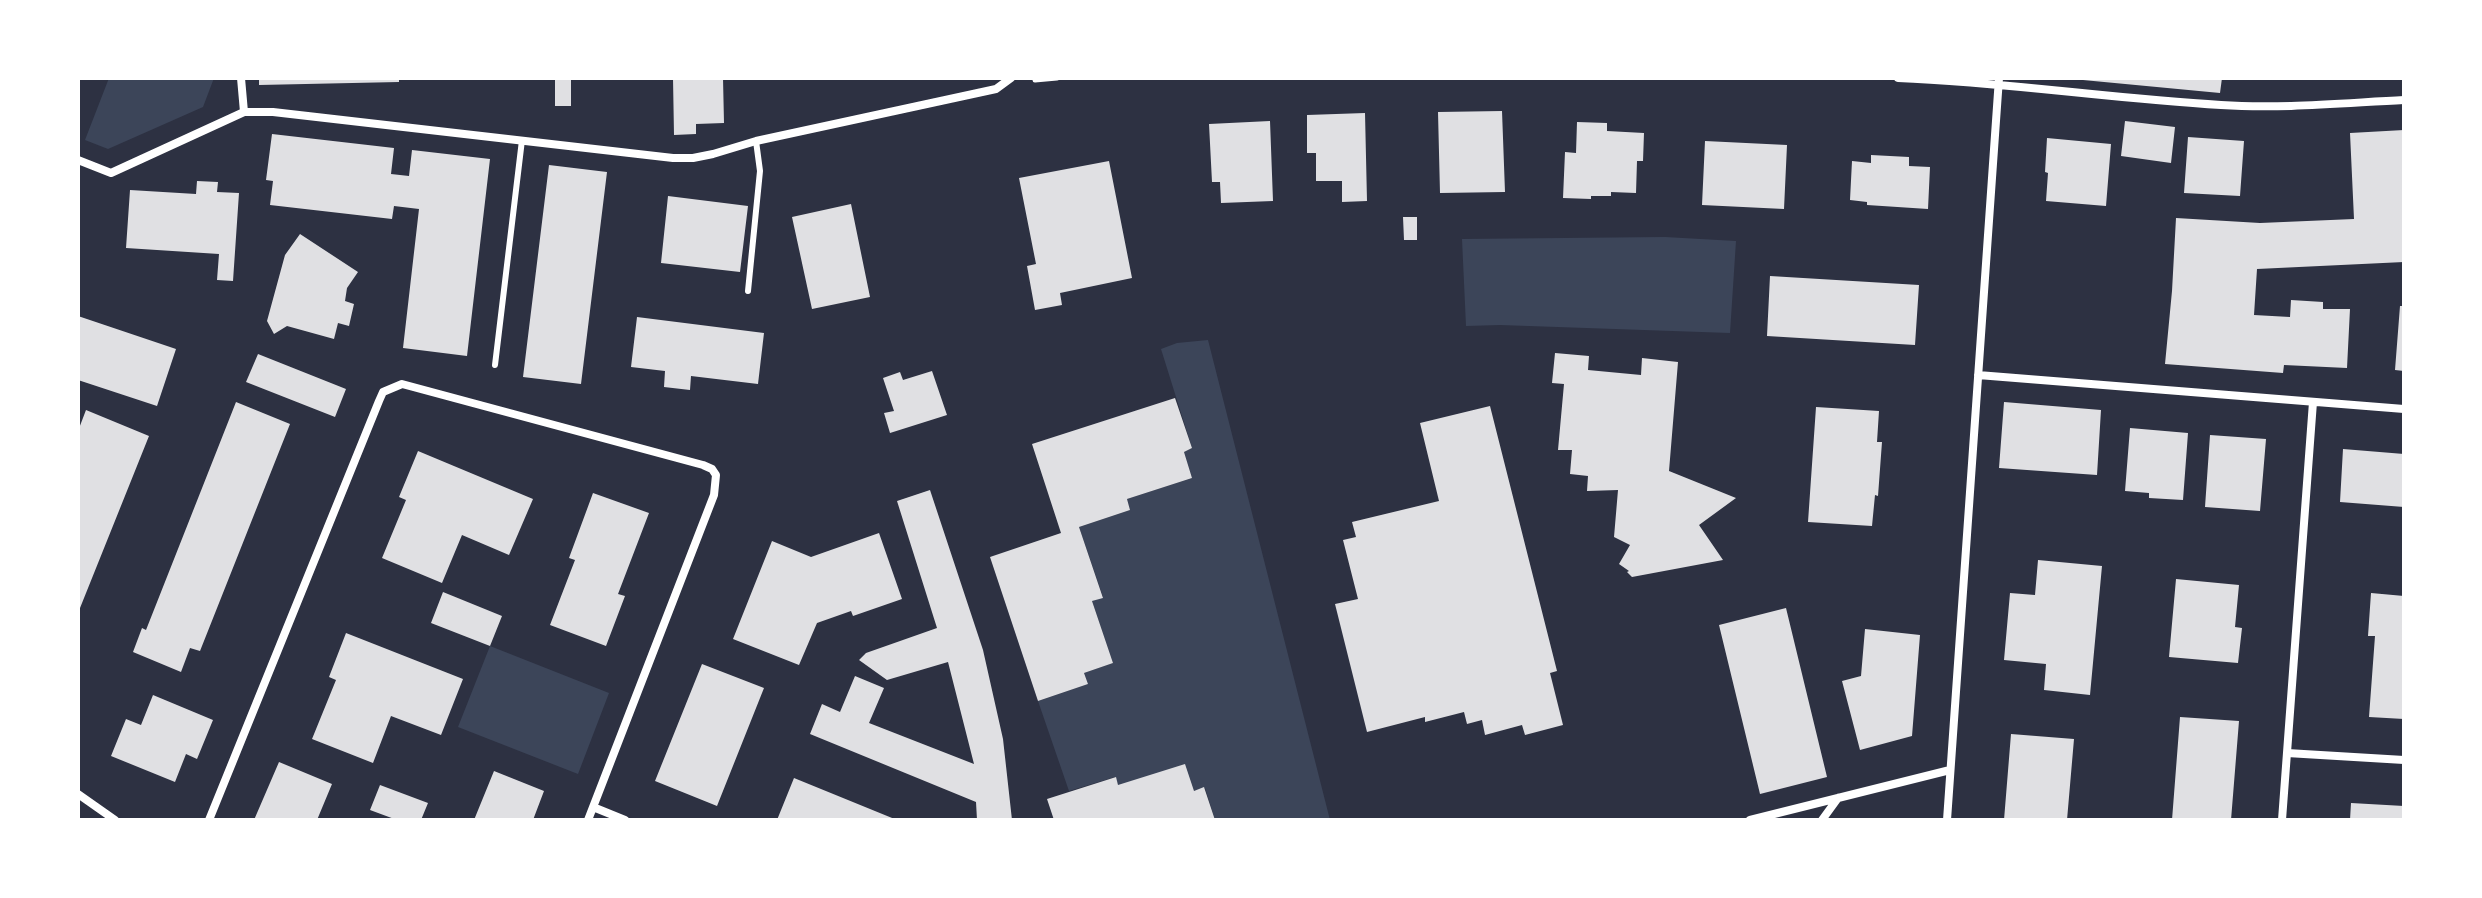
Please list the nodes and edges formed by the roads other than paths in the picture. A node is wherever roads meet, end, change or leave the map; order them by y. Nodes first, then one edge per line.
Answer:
1 (241, 78) edge
2 (1011, 78) edge
3 (1898, 78) edge
4 (1998, 82) edge
5 (2404, 100) edge
6 (244, 112) junction
7 (522, 140) junction
8 (756, 141) junction
9 (78, 160) edge
10 (748, 291) dead end
11 (495, 365) dead end
12 (1978, 375) junction
13 (2313, 402) junction
14 (2404, 409) edge
15 (2287, 753) junction
16 (2404, 760) edge
17 (1950, 770) junction
18 (78, 794) edge
19 (1838, 797) junction
20 (593, 807) junction
21 (115, 820) edge
22 (209, 820) edge
23 (588, 820) edge
24 (625, 820) edge
25 (1750, 820) edge
26 (1822, 820) edge
27 (1947, 820) edge
28 (2282, 820) edge

1 - 6 street
2 - 8 street
3 - 4 street
4 - 5 street
4 - 12 street
6 - 7 street
6 - 9 street
7 - 8 street
7 - 11 lane
8 - 10 lane
12 - 13 street
12 - 17 street
13 - 14 street
13 - 15 street
15 - 16 street
15 - 28 street
17 - 19 street
17 - 27 street
18 - 21 street
19 - 25 street
19 - 26 street
20 - 22 street
20 - 23 street
20 - 24 street

